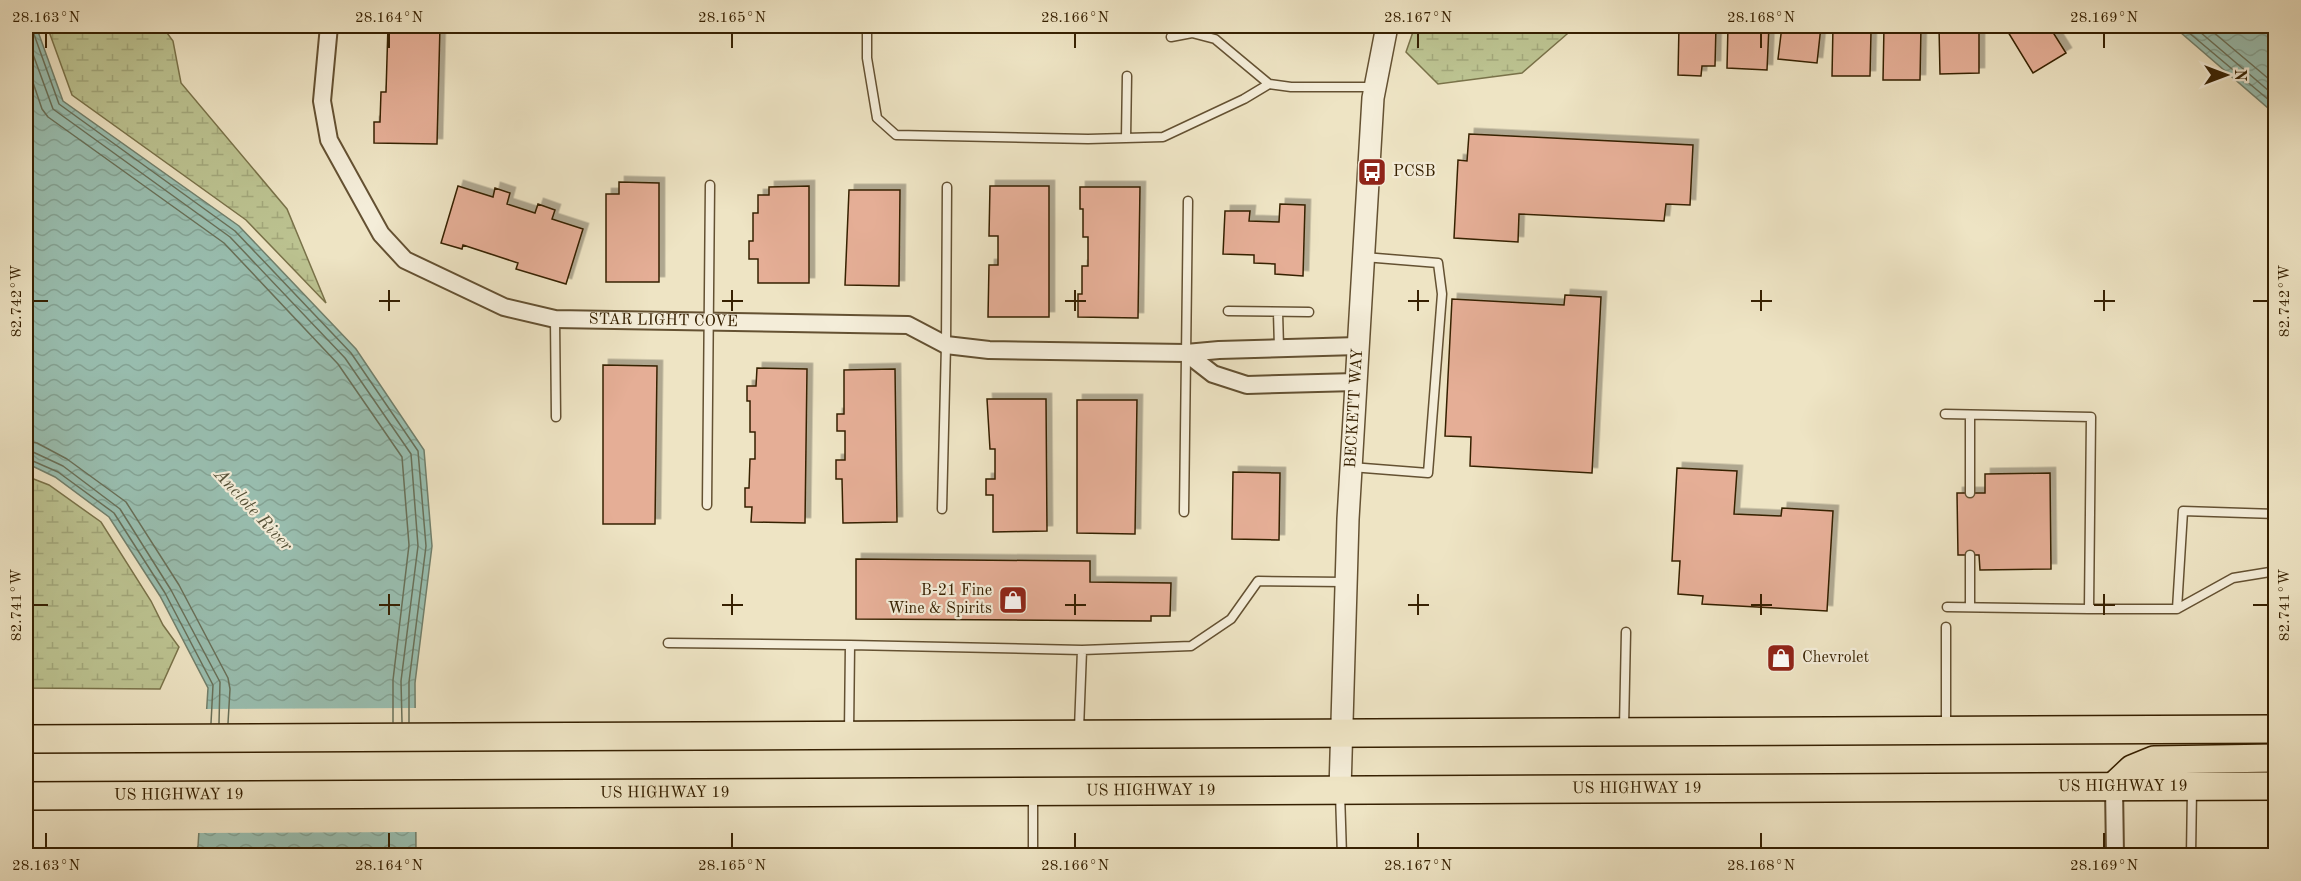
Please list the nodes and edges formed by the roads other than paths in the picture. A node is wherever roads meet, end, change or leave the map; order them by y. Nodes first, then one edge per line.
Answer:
1 (329, 26) edge
2 (867, 26) edge
3 (1387, 26) edge
4 (1171, 37) dead end
5 (1127, 76) dead end
6 (1269, 84) junction
7 (1375, 87) junction
8 (1126, 138) junction
9 (710, 185) dead end
10 (946, 187) dead end
11 (1188, 201) dead end
12 (1363, 257) junction
13 (1228, 311) dead end
14 (1278, 312) junction
15 (1309, 312) dead end
16 (555, 319) junction
17 (709, 322) junction
18 (946, 345) junction
19 (1358, 345) junction
20 (1279, 348) junction
21 (1186, 353) junction
22 (1356, 382) junction
23 (1945, 414) dead end
24 (1970, 414) junction
25 (556, 417) dead end
26 (1351, 467) junction
27 (1970, 493) dead end
28 (707, 505) dead end
29 (942, 509) dead end
30 (1184, 512) dead end
31 (2276, 514) edge
32 (1970, 555) dead end
33 (2276, 571) edge
34 (1346, 582) junction
35 (1947, 607) dead end
36 (1970, 607) junction
37 (2090, 609) junction
38 (2177, 609) junction
39 (1946, 627) dead end
40 (1626, 632) dead end
41 (668, 642) dead end
42 (850, 645) junction
43 (1082, 650) junction
44 (2276, 729) edge
45 (1946, 730) junction
46 (1624, 732) junction
47 (1341, 733) junction
48 (849, 735) junction
49 (1079, 735) junction
50 (26, 739) edge
51 (2276, 758) edge
52 (2114, 786) junction
53 (2192, 786) junction
54 (2276, 786) edge
55 (1340, 790) junction
56 (1033, 792) junction
57 (26, 796) edge
58 (1033, 855) edge
59 (1342, 855) edge
60 (2115, 855) edge
61 (2191, 855) edge

1 - 16 street, STAR LIGHT COVE
2 - 8 lane
3 - 7 street, BECKETT WAY
4 - 6 lane
5 - 8 lane
6 - 7 lane
6 - 8 lane
7 - 12 street, BECKETT WAY
9 - 17 lane
10 - 18 lane
11 - 21 lane
12 - 19 street, BECKETT WAY
12 - 26 lane
13 - 14 lane
14 - 15 lane
14 - 20 lane
16 - 17 street, STAR LIGHT COVE
16 - 25 lane
17 - 18 street, STAR LIGHT COVE
17 - 28 lane
18 - 21 street, STAR LIGHT COVE
18 - 29 lane
19 - 20 street, STAR LIGHT COVE
19 - 22 street, BECKETT WAY
20 - 21 street, STAR LIGHT COVE
21 - 22 street
21 - 30 lane
22 - 26 street, BECKETT WAY
23 - 24 lane
24 - 27 lane
24 - 37 lane
26 - 34 street, BECKETT WAY
31 - 38 lane
32 - 36 lane
33 - 38 lane
34 - 43 lane
34 - 47 street, BECKETT WAY
35 - 36 lane
36 - 37 lane
37 - 38 lane
39 - 45 lane
40 - 46 lane
41 - 42 lane
42 - 43 lane
42 - 48 lane
43 - 49 lane
44 - 45 highway
45 - 46 highway
46 - 47 highway
47 - 49 highway
47 - 55 street, BECKETT WAY
48 - 49 highway
48 - 50 highway
51 - 52 highway
52 - 53 highway, US HIGHWAY 19
52 - 55 highway, US HIGHWAY 19
52 - 60 street
53 - 54 highway, US HIGHWAY 19
53 - 61 lane
55 - 56 highway, US HIGHWAY 19
55 - 59 lane
56 - 57 highway, US HIGHWAY 19
56 - 58 lane

